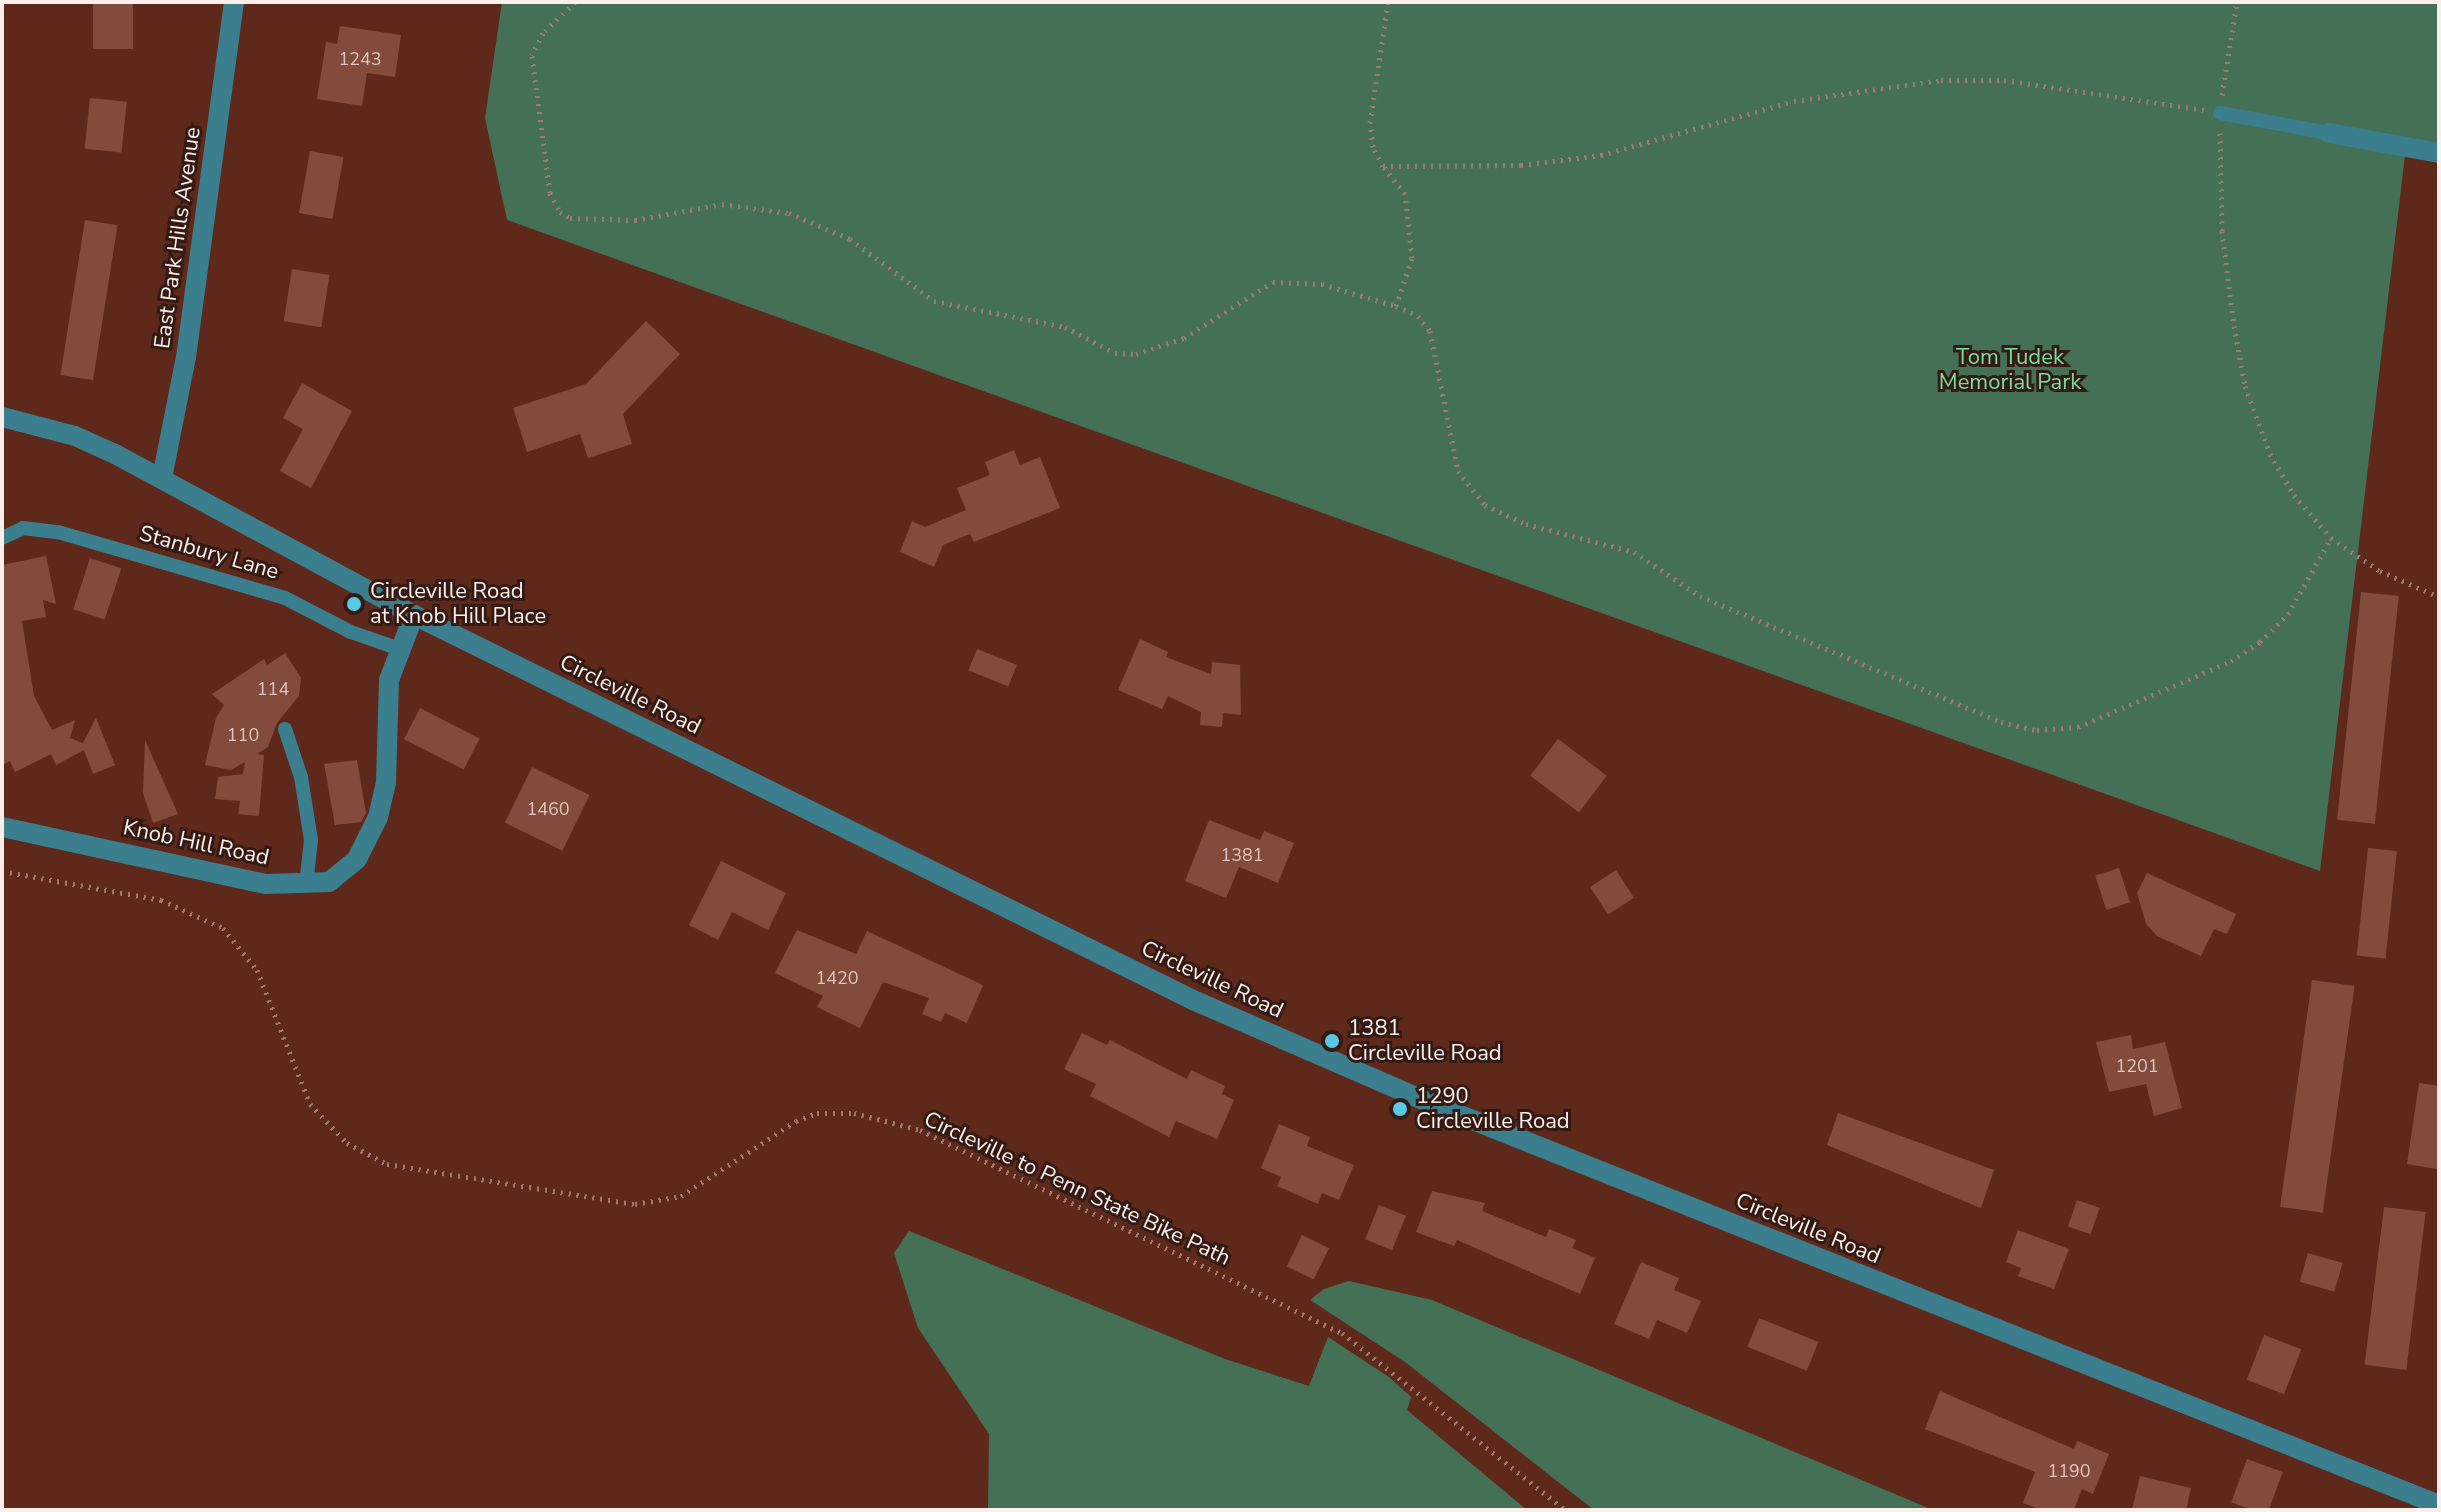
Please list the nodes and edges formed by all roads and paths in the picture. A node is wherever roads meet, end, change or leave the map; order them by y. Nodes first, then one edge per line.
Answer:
1 (234, 2) edge
2 (575, 2) edge
3 (1388, 2) edge
4 (2237, 2) edge
5 (2220, 113) junction
6 (2329, 133) joint
7 (2439, 153) edge
8 (1383, 166) junction
9 (1396, 306) junction
10 (2, 417) edge
11 (162, 478) junction
12 (2, 538) edge
13 (2331, 538) junction
14 (2439, 597) edge
15 (414, 615) junction
16 (397, 648) junction
17 (285, 729) dead end
18 (2, 827) edge
19 (2, 871) edge
20 (306, 885) junction
21 (2399, 1487) junction
22 (2439, 1505) edge
23 (1565, 1510) edge
24 (2424, 1510) edge

1 - 11 street, East Park Hills Avenue
2 - 9 path
3 - 8 path
4 - 5 path
5 - 6 lane
5 - 8 path
5 - 13 path
6 - 7 street
8 - 9 path
9 - 13 path
10 - 11 street, Circleville Road
11 - 15 street, Circleville Road
12 - 16 lane, Stanbury Lane
13 - 14 path
15 - 16 street, Knob Hill Road
15 - 21 street, Circleville Road
16 - 20 street, Knob Hill Road
17 - 20 lane
18 - 20 street, Knob Hill Road
19 - 23 path, Circleville to Penn State Bike Path
21 - 22 street, Circleville Road
21 - 24 street

